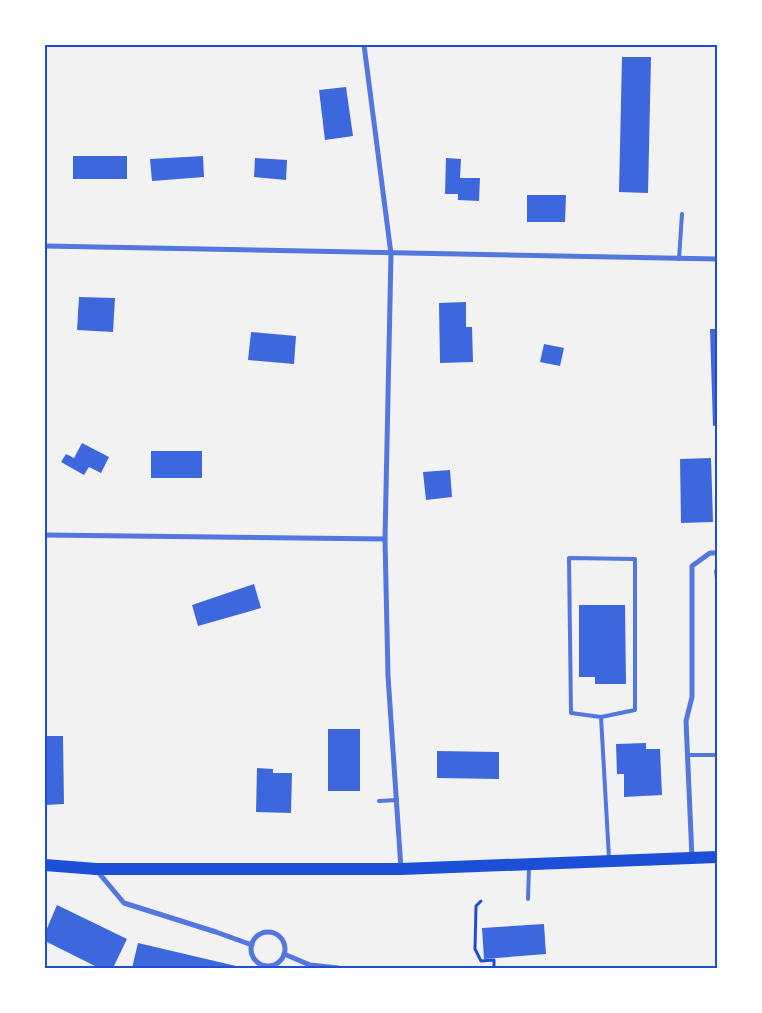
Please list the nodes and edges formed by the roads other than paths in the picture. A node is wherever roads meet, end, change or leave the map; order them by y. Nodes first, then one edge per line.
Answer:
1 (364, 45) edge
2 (682, 214) dead end
3 (45, 246) edge
4 (391, 254) junction
5 (679, 259) junction
6 (717, 259) edge
7 (45, 535) edge
8 (384, 539) junction
9 (717, 553) edge
10 (601, 717) junction
11 (717, 755) edge
12 (688, 756) junction
13 (397, 800) junction
14 (379, 801) dead end
15 (717, 857) edge
16 (692, 859) junction
17 (609, 862) junction
18 (45, 865) edge
19 (529, 865) junction
20 (96, 869) junction
21 (402, 869) junction
22 (528, 899) dead end
23 (252, 945) junction
24 (284, 954) junction
25 (266, 967) edge
26 (338, 968) edge

1 - 4 street
2 - 5 lane
3 - 4 street
4 - 5 street
4 - 8 street
5 - 6 street
7 - 8 street
8 - 13 street
9 - 12 street
10 - 10 lane
10 - 17 lane
11 - 12 lane
12 - 16 street
13 - 14 lane
13 - 21 street
15 - 16 main road
16 - 17 main road
17 - 19 main road
18 - 20 main road
19 - 21 main road
19 - 22 lane
20 - 21 main road
20 - 23 street
23 - 24 street
23 - 25 street
24 - 25 street
24 - 26 street

